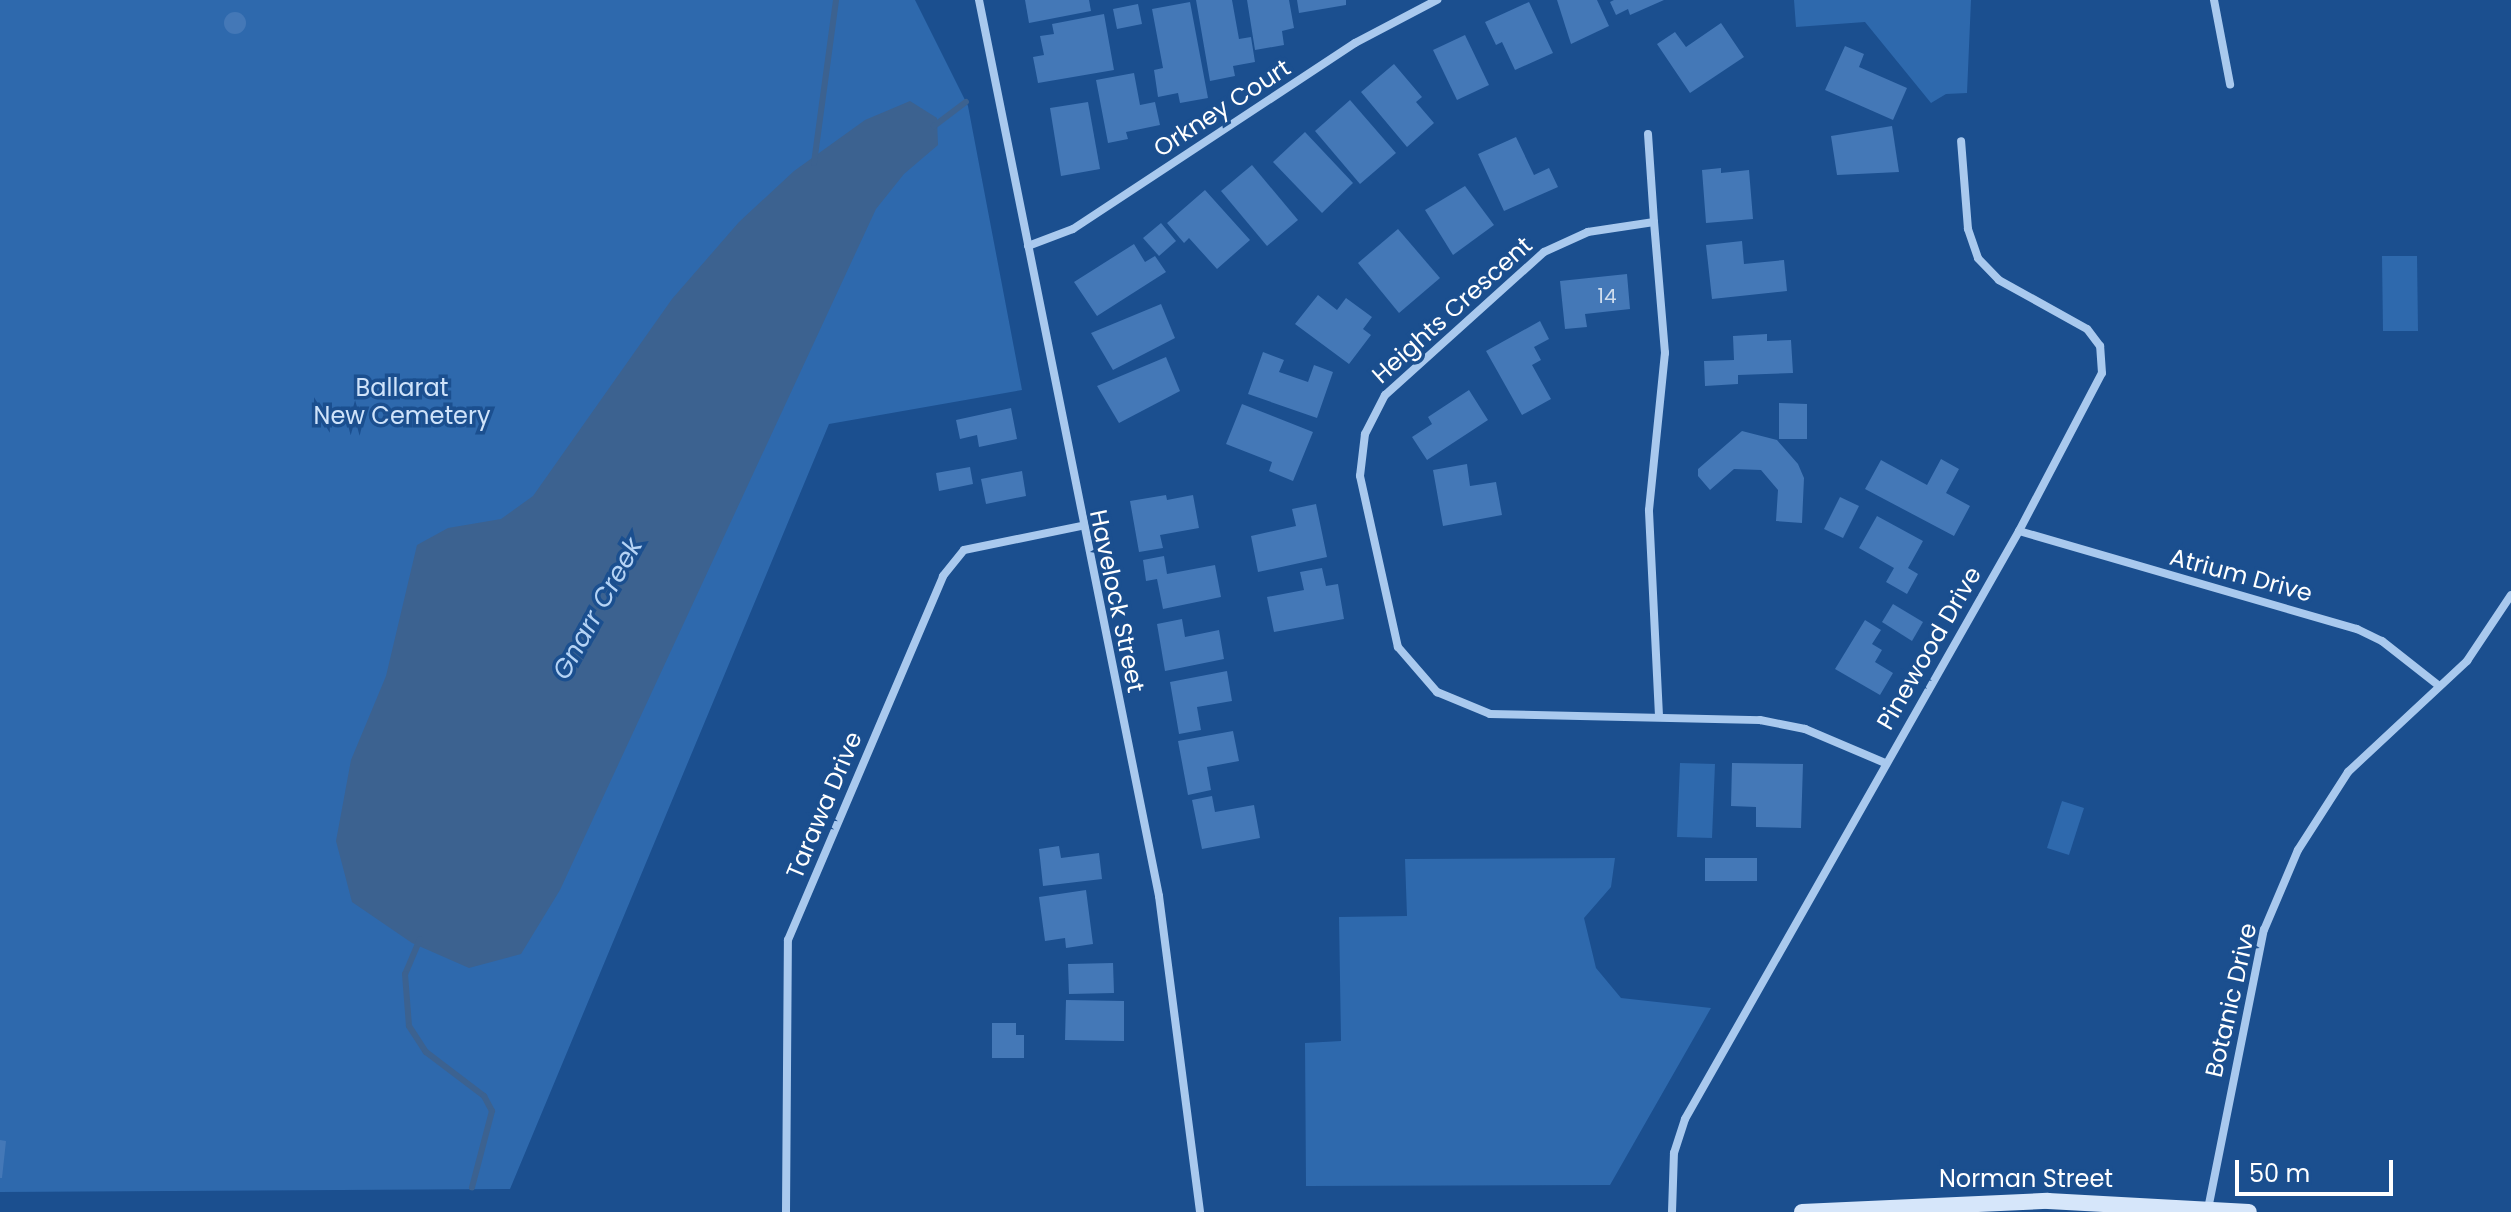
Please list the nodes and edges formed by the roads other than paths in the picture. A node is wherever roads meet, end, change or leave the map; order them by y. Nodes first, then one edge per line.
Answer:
1 (979, 0) edge
2 (1437, 0) edge
3 (2214, 0) edge
4 (2230, 84) dead end
5 (1648, 134) dead end
6 (1961, 141) dead end
7 (1654, 222) junction
8 (1028, 246) junction
9 (1081, 526) junction
10 (2019, 531) junction
11 (2511, 595) edge
12 (2438, 685) junction
13 (1659, 716) junction
14 (1885, 763) junction
15 (2208, 1209) junction
16 (786, 1212) edge
17 (1200, 1212) edge
18 (1672, 1212) edge
19 (1802, 1212) edge
20 (2240, 1212) edge

1 - 8 street, Havelock Street
2 - 8 street, Orkney Court
3 - 4 street
5 - 7 street
6 - 10 street, Pinewood Drive
7 - 13 street
7 - 13 street, Heights Crescent
8 - 9 street, Havelock Street
9 - 16 street, Tarawa Drive
9 - 17 street, Havelock Street
10 - 12 street, Atrium Drive
10 - 14 street, Pinewood Drive
11 - 12 street, Botanic Drive
12 - 15 street, Botanic Drive
13 - 14 street, Heights Crescent
14 - 18 street, Pinewood Drive
15 - 19 street, Norman Street
15 - 20 street, Norman Street

